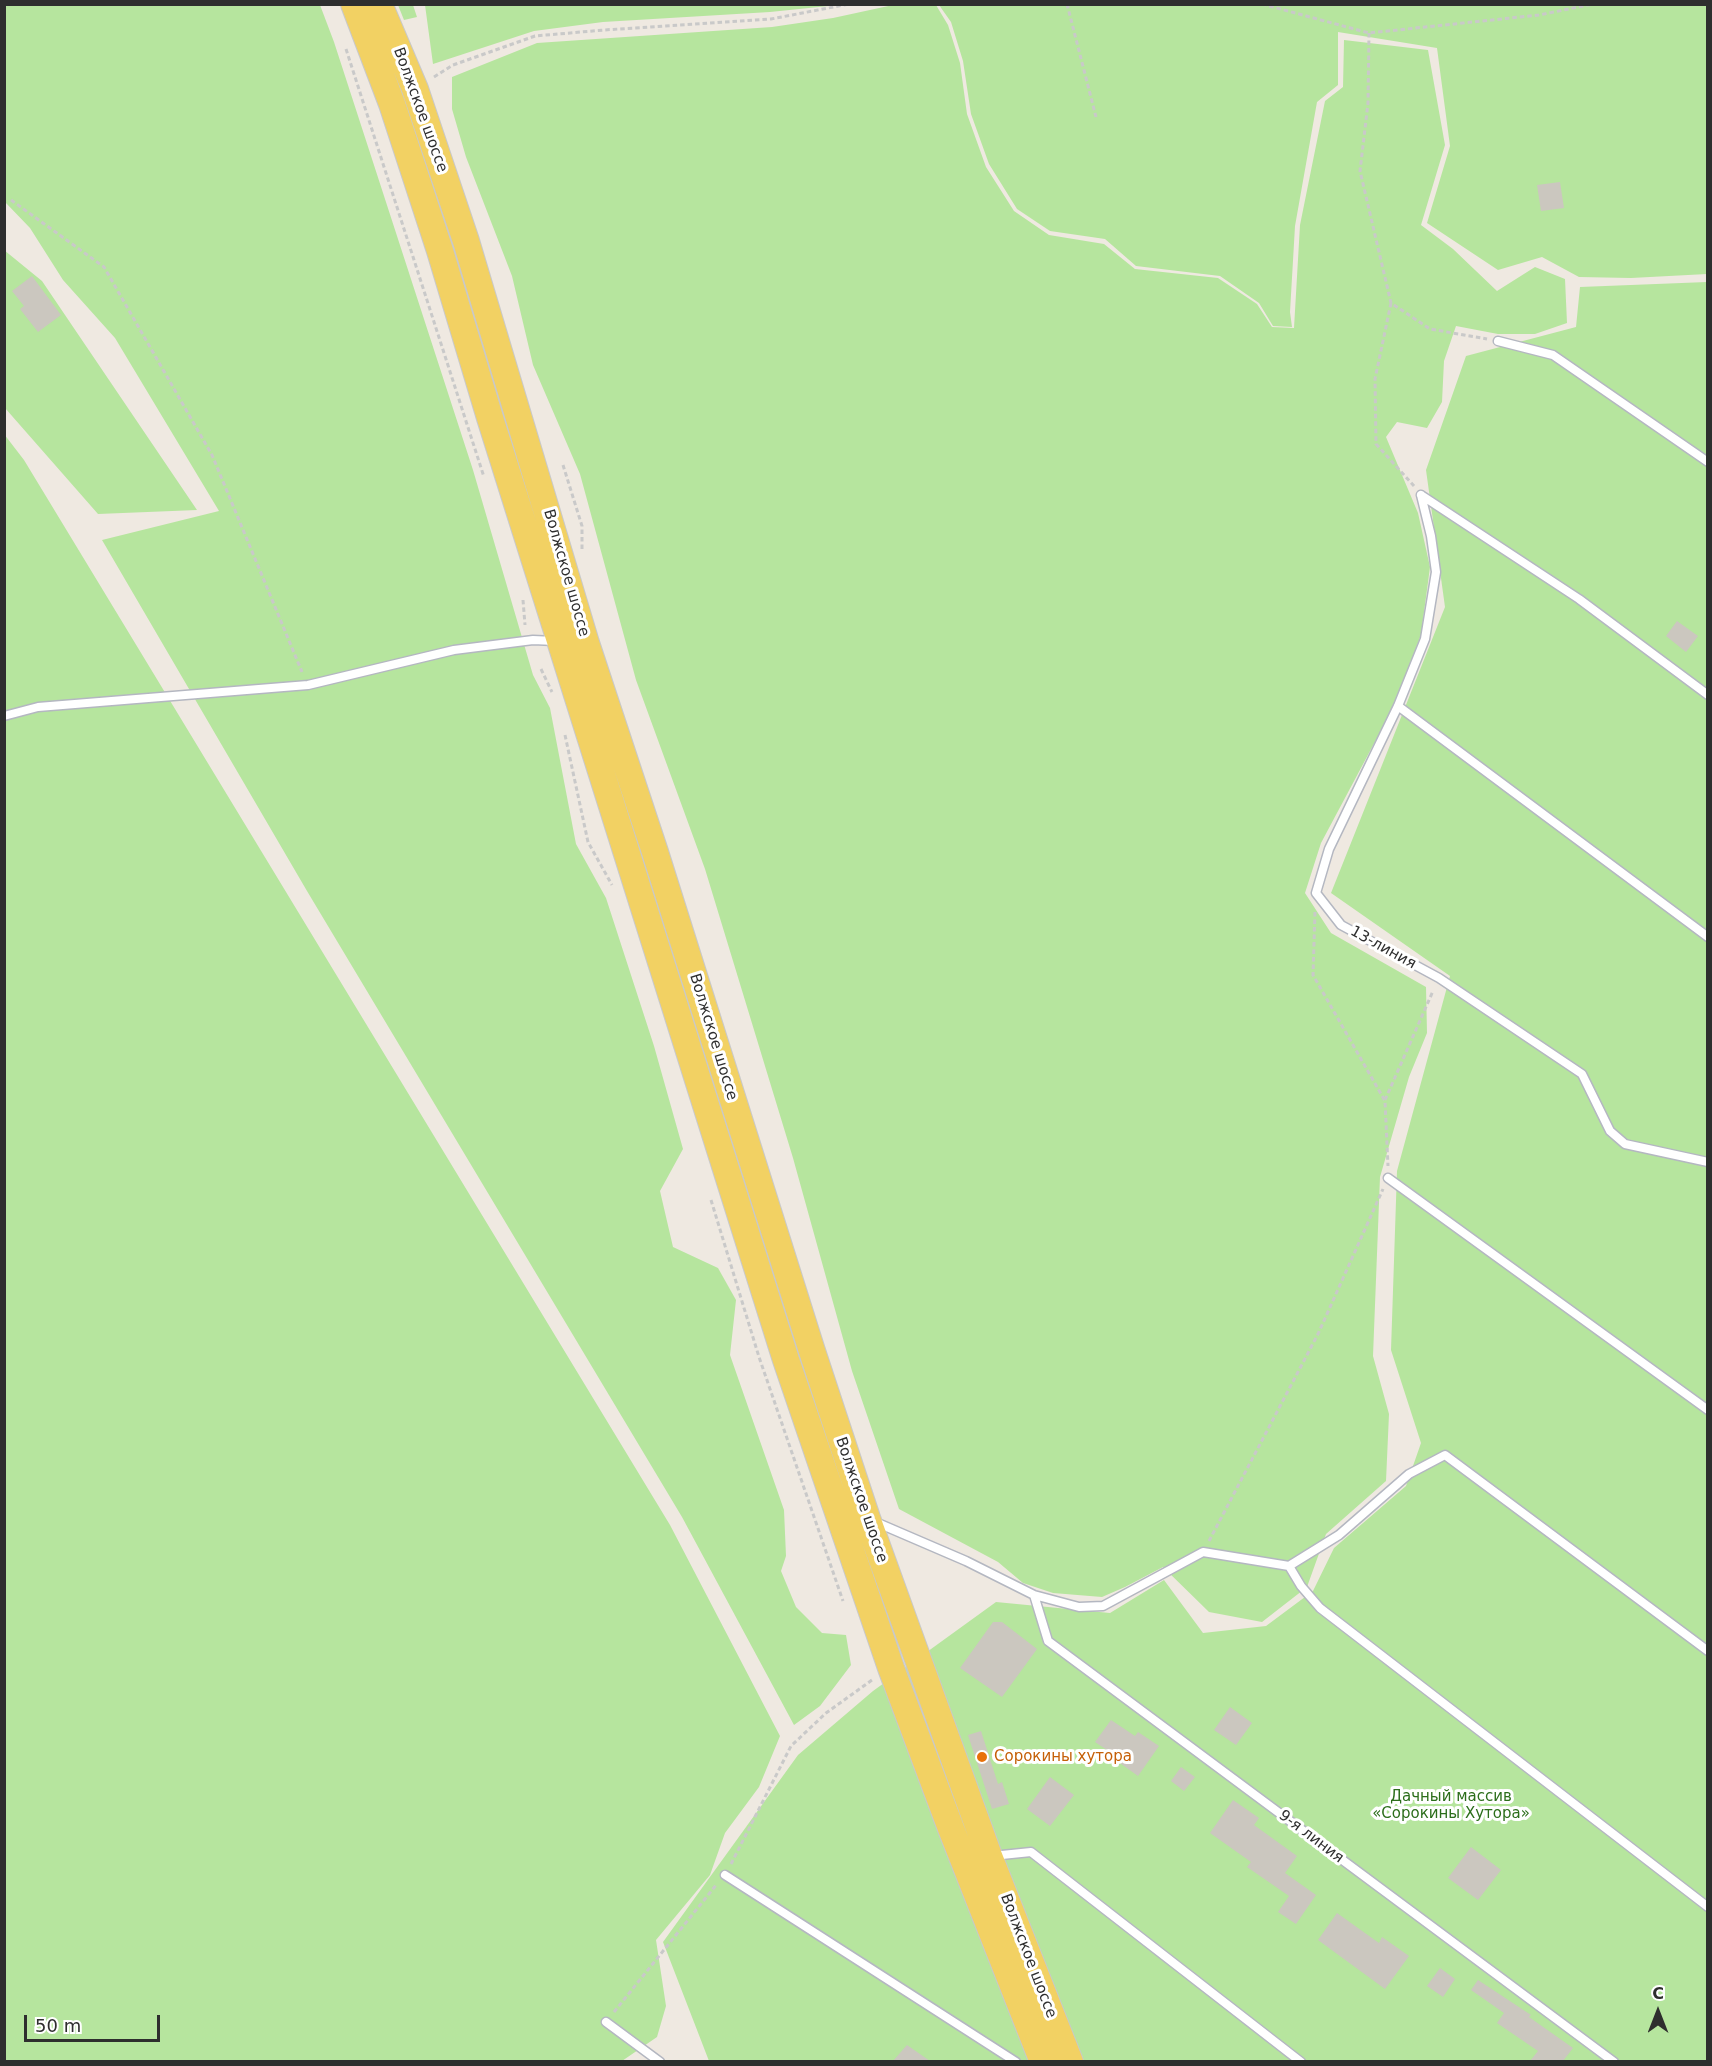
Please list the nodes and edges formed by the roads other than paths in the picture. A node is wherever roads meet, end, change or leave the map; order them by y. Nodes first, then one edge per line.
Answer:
1 (354, 4) edge
2 (379, 4) edge
3 (1498, 342) road end
4 (1707, 462) edge
5 (561, 641) junction
6 (1707, 695) edge
7 (1398, 706) junction
8 (4, 716) edge
9 (1707, 937) edge
10 (1707, 1162) edge
11 (1388, 1178) road end
12 (1707, 1410) edge
13 (867, 1518) junction
14 (1289, 1566) junction
15 (1034, 1595) junction
16 (1707, 1651) edge
17 (990, 1857) junction
18 (725, 1875) road end
19 (1707, 1907) edge
20 (606, 2022) road end
21 (660, 2061) edge
22 (1016, 2061) edge
23 (1043, 2061) edge
24 (1070, 2061) edge
25 (1301, 2061) edge
26 (1614, 2061) edge

1 - 5 main road, Волжское шоссе
2 - 13 main road, Волжское шоссе
3 - 4 lane
5 - 8 lane
5 - 23 main road, Волжское шоссе
6 - 7 lane
7 - 9 lane
7 - 10 lane, 13-линия
11 - 12 lane
13 - 15 lane
13 - 17 main road, Волжское шоссе
14 - 15 lane
14 - 16 lane
14 - 19 lane
15 - 26 lane, 9-я линия
17 - 24 main road, Волжское шоссе
17 - 25 lane
18 - 22 lane
20 - 21 lane

